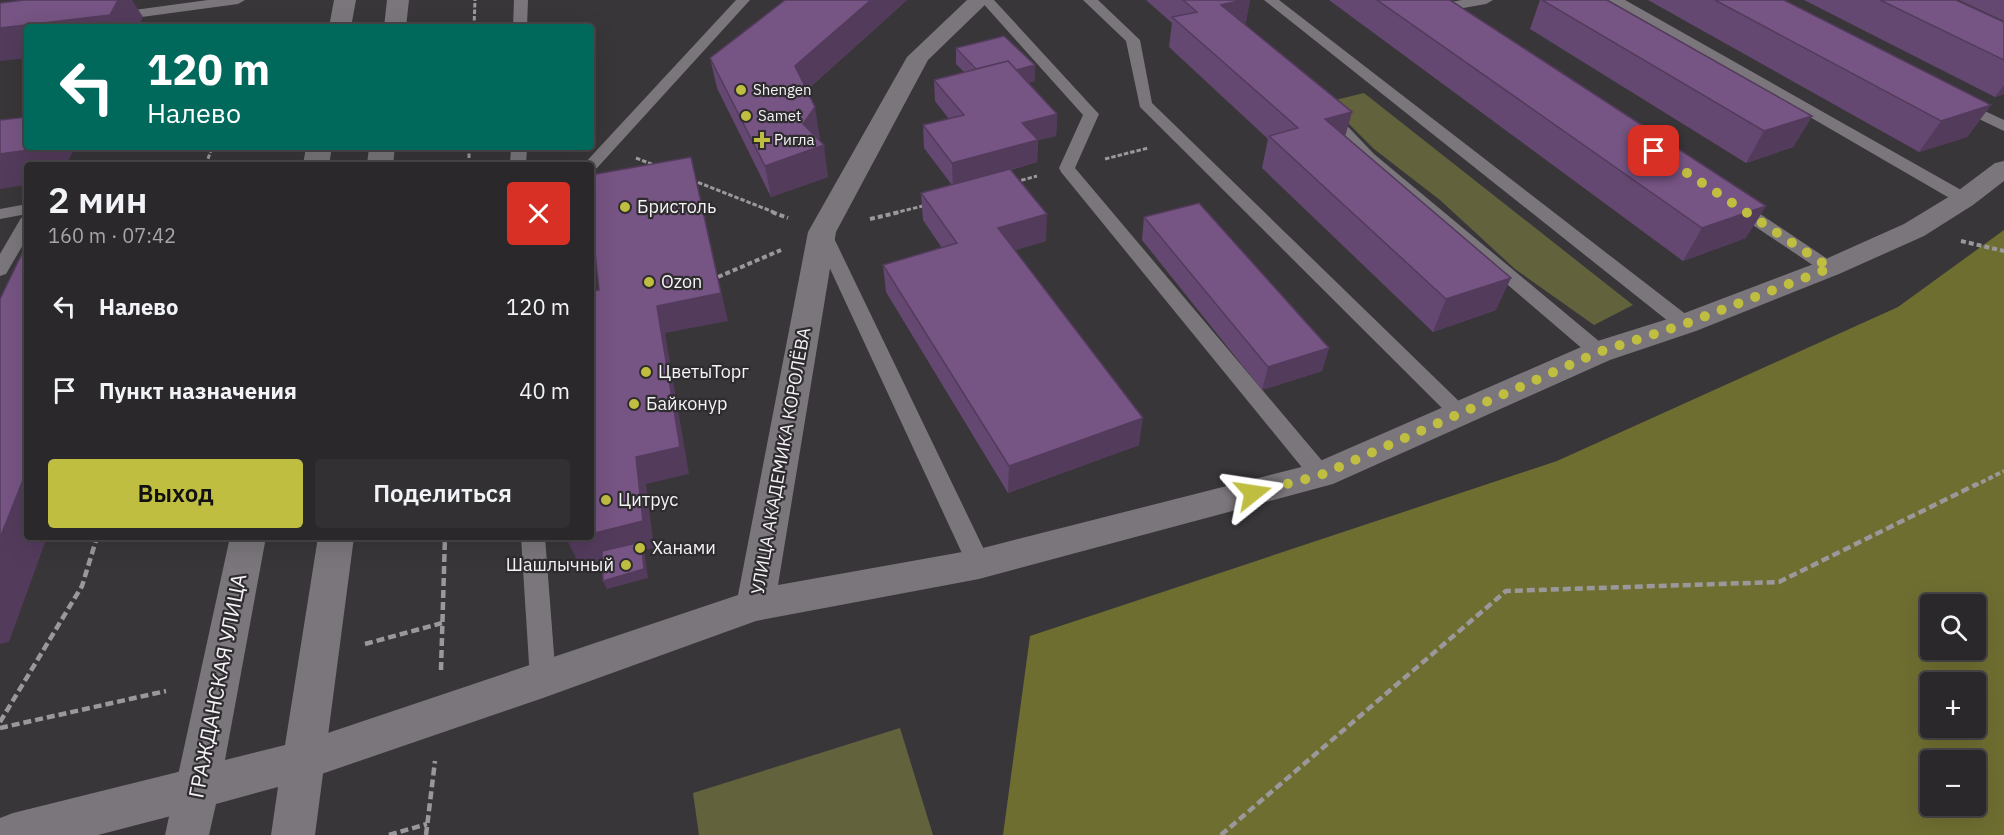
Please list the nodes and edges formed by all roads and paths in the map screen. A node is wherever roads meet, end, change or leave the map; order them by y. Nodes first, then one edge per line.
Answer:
1 (147, 0) edge
2 (238, 0) edge
3 (345, 0) edge
4 (398, 0) edge
5 (475, 0) edge
6 (521, 0) edge
7 (743, 0) edge
8 (979, 0) edge
9 (987, 0) edge
10 (1090, 0) edge
11 (1271, 0) edge
12 (1486, 0) edge
13 (1615, 0) edge
14 (1433, 4) edge
15 (140, 14) junction
16 (94, 20) edge
17 (1459, 21) edge
18 (341, 24) edge
19 (395, 24) edge
20 (474, 24) edge
21 (520, 24) edge
22 (1942, 95) edge
23 (1319, 104) edge
24 (2004, 126) edge
25 (1182, 140) junction
26 (608, 147) junction
27 (594, 162) edge
28 (661, 168) edge
29 (1067, 168) junction
30 (2004, 169) edge
31 (682, 177) edge
32 (1011, 183) edge
33 (1722, 196) edge
34 (1964, 199) junction
35 (933, 203) edge
36 (24, 210) edge
37 (0, 214) edge
38 (24, 227) edge
39 (822, 232) junction
40 (1830, 268) junction
41 (0, 270) edge
42 (718, 277) edge
43 (1685, 324) junction
44 (1599, 352) junction
45 (1460, 414) junction
46 (2004, 471) edge
47 (1321, 475) junction
48 (96, 540) edge
49 (247, 540) edge
50 (336, 540) edge
51 (533, 540) edge
52 (979, 564) junction
53 (755, 605) junction
54 (442, 623) dead end
55 (365, 644) dead end
56 (543, 680) junction
57 (166, 691) dead end
58 (0, 722) edge
59 (0, 729) edge
60 (304, 760) junction
61 (198, 788) junction
62 (428, 824) dead end
63 (13, 835) edge
64 (187, 835) edge
65 (293, 835) edge
66 (390, 835) edge
67 (1221, 835) edge

1 - 15 lane
2 - 15 lane
3 - 18 street
4 - 19 street
5 - 20 path
6 - 21 lane
7 - 26 lane
8 - 39 street, УЛИЦА АКАДЕМИКА КОРОЛЁВА
9 - 29 lane
10 - 25 lane
11 - 43 lane
12 - 14 lane
13 - 34 lane
14 - 17 lane
15 - 16 lane
22 - 24 lane
23 - 44 lane
25 - 29 path
25 - 45 lane
26 - 27 lane
26 - 28 path
29 - 32 path
29 - 47 lane
30 - 34 street
31 - 39 path
33 - 40 lane
34 - 40 street
35 - 39 path
36 - 37 lane
38 - 41 lane
39 - 42 path
39 - 52 lane
39 - 53 street, УЛИЦА АКАДЕМИКА КОРОЛЁВА
40 - 43 street
43 - 44 street
44 - 45 street
45 - 47 street
46 - 67 path
47 - 52 street
48 - 58 path
49 - 61 street, ГРАЖДАНСКАЯ УЛИЦА
50 - 60 street
51 - 56 lane
52 - 53 street
53 - 56 street, УЛИЦА АКАДЕМИКА КОРОЛЁВА
54 - 55 path
56 - 60 street, УЛИЦА АКАДЕМИКА КОРОЛЁВА
57 - 59 path
60 - 61 street, УЛИЦА АКАДЕМИКА КОРОЛЁВА
60 - 65 street
61 - 63 street, УЛИЦА АКАДЕМИКА КОРОЛЁВА
61 - 64 street, ГРАЖДАНСКАЯ УЛИЦА
62 - 66 path

